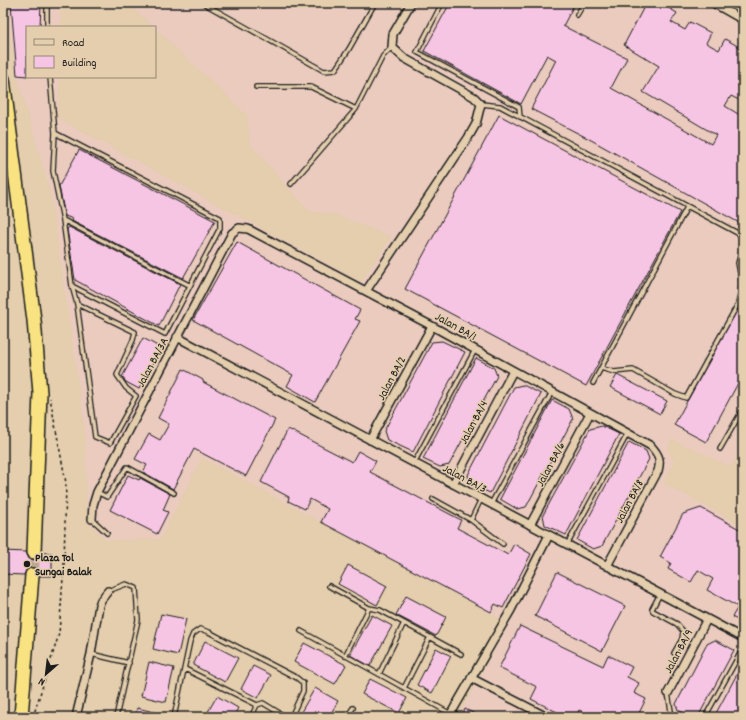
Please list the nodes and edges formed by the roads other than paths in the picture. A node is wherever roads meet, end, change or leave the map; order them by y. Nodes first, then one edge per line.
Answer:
1 (47, 3) edge
2 (203, 3) edge
3 (374, 3) edge
4 (411, 3) edge
5 (442, 3) edge
6 (584, 3) edge
7 (713, 3) edge
8 (577, 15) dead end
9 (743, 20) edge
10 (47, 26) edge
11 (392, 48) junction
12 (50, 78) edge
13 (3, 79) edge
14 (256, 87) dead end
15 (481, 104) junction
16 (356, 109) junction
17 (520, 117) junction
18 (55, 133) junction
19 (291, 184) dead end
20 (687, 207) junction
21 (63, 220) junction
22 (248, 229) joint
23 (743, 236) edge
24 (743, 247) edge
25 (189, 285) junction
26 (72, 286) junction
27 (366, 291) junction
28 (77, 304) junction
29 (432, 326) junction
30 (177, 338) junction
31 (475, 350) junction
32 (601, 368) junction
33 (513, 371) junction
34 (593, 383) dead end
35 (552, 392) junction
36 (743, 408) edge
37 (590, 413) junction
38 (628, 433) junction
39 (370, 440) junction
40 (651, 446) joint
41 (720, 449) dead end
42 (414, 463) junction
43 (453, 484) junction
44 (97, 492) junction
45 (174, 493) dead end
46 (433, 499) dead end
47 (481, 499) junction
48 (491, 504) junction
49 (92, 519) joint
50 (471, 520) junction
51 (530, 525) junction
52 (107, 533) dead end
53 (549, 535) junction
54 (503, 544) dead end
55 (567, 545) junction
56 (34, 552) tunnel mouth
57 (607, 566) junction
58 (32, 575) tunnel mouth
59 (329, 586) dead end
60 (108, 591) joint
61 (660, 594) junction
62 (369, 608) junction
63 (707, 619) junction
64 (404, 623) junction
65 (302, 631) dead end
66 (430, 637) junction
67 (743, 638) edge
68 (743, 648) edge
69 (674, 652) dead end
70 (92, 654) junction
71 (461, 654) dead end
72 (345, 656) junction
73 (128, 663) junction
74 (185, 669) junction
75 (378, 674) junction
76 (471, 678) junction
77 (404, 688) junction
78 (668, 693) joint
79 (257, 705) junction
80 (352, 708) dead end
81 (450, 715) edge
82 (20, 717) edge
83 (76, 717) edge
84 (116, 717) edge
85 (174, 717) edge
86 (251, 717) edge
87 (286, 717) edge
88 (291, 717) edge
89 (347, 717) edge
90 (547, 717) edge
91 (672, 717) edge
92 (705, 717) edge

1 - 10 lane
2 - 3 lane
4 - 11 street
5 - 17 lane
6 - 8 lane
7 - 9 street
11 - 15 street
11 - 16 lane
12 - 18 lane
13 - 56 highway
14 - 16 lane
15 - 17 lane
15 - 27 street
16 - 19 lane
17 - 20 lane
18 - 21 lane
18 - 25 lane
20 - 23 lane
20 - 32 lane
21 - 25 lane
21 - 26 lane
22 - 27 street, Jalan BA/1
22 - 30 street, Jalan BA/3A
24 - 32 lane
25 - 26 lane
26 - 28 lane
27 - 29 street, Jalan BA/1
28 - 28 lane
29 - 31 street, Jalan BA/1
29 - 39 street, Jalan BA/2
30 - 39 street, Jalan BA/3
30 - 44 street, Jalan BA/3A
31 - 33 street, Jalan BA/1
31 - 42 lane
32 - 34 lane
33 - 35 street, Jalan BA/1
33 - 43 street, Jalan BA/4
35 - 37 street, Jalan BA/1
35 - 48 lane
36 - 41 lane
37 - 38 street, Jalan BA/1
37 - 51 street, Jalan BA/6
38 - 40 street, Jalan BA/1
38 - 55 lane
39 - 42 street, Jalan BA/3
40 - 57 street, Jalan BA/8
42 - 43 street, Jalan BA/3
43 - 47 street, Jalan BA/3
44 - 45 lane
44 - 49 street, Jalan BA/3A
46 - 50 lane
47 - 48 street, Jalan BA/3
47 - 50 lane
48 - 51 street, Jalan BA/3
49 - 52 lane
50 - 54 lane
51 - 53 street, Jalan BA/3
53 - 55 street, Jalan BA/3
53 - 76 street
55 - 57 street, Jalan BA/3
57 - 61 street, Jalan BA/3
58 - 82 highway
59 - 62 lane
60 - 70 street
60 - 73 lane
61 - 63 street, Jalan BA/3
61 - 69 lane
62 - 64 lane
62 - 72 lane
63 - 67 street, Jalan BA/3
63 - 78 street, Jalan BA/9
64 - 66 lane
64 - 75 lane
65 - 72 lane
66 - 71 lane
66 - 77 lane
68 - 92 lane
70 - 73 lane
70 - 83 street
72 - 75 lane
73 - 84 lane
74 - 79 lane
74 - 85 lane
74 - 88 lane
75 - 77 lane
76 - 81 street
76 - 90 street
77 - 81 lane
78 - 91 lane
79 - 86 lane
79 - 87 lane
80 - 89 lane

